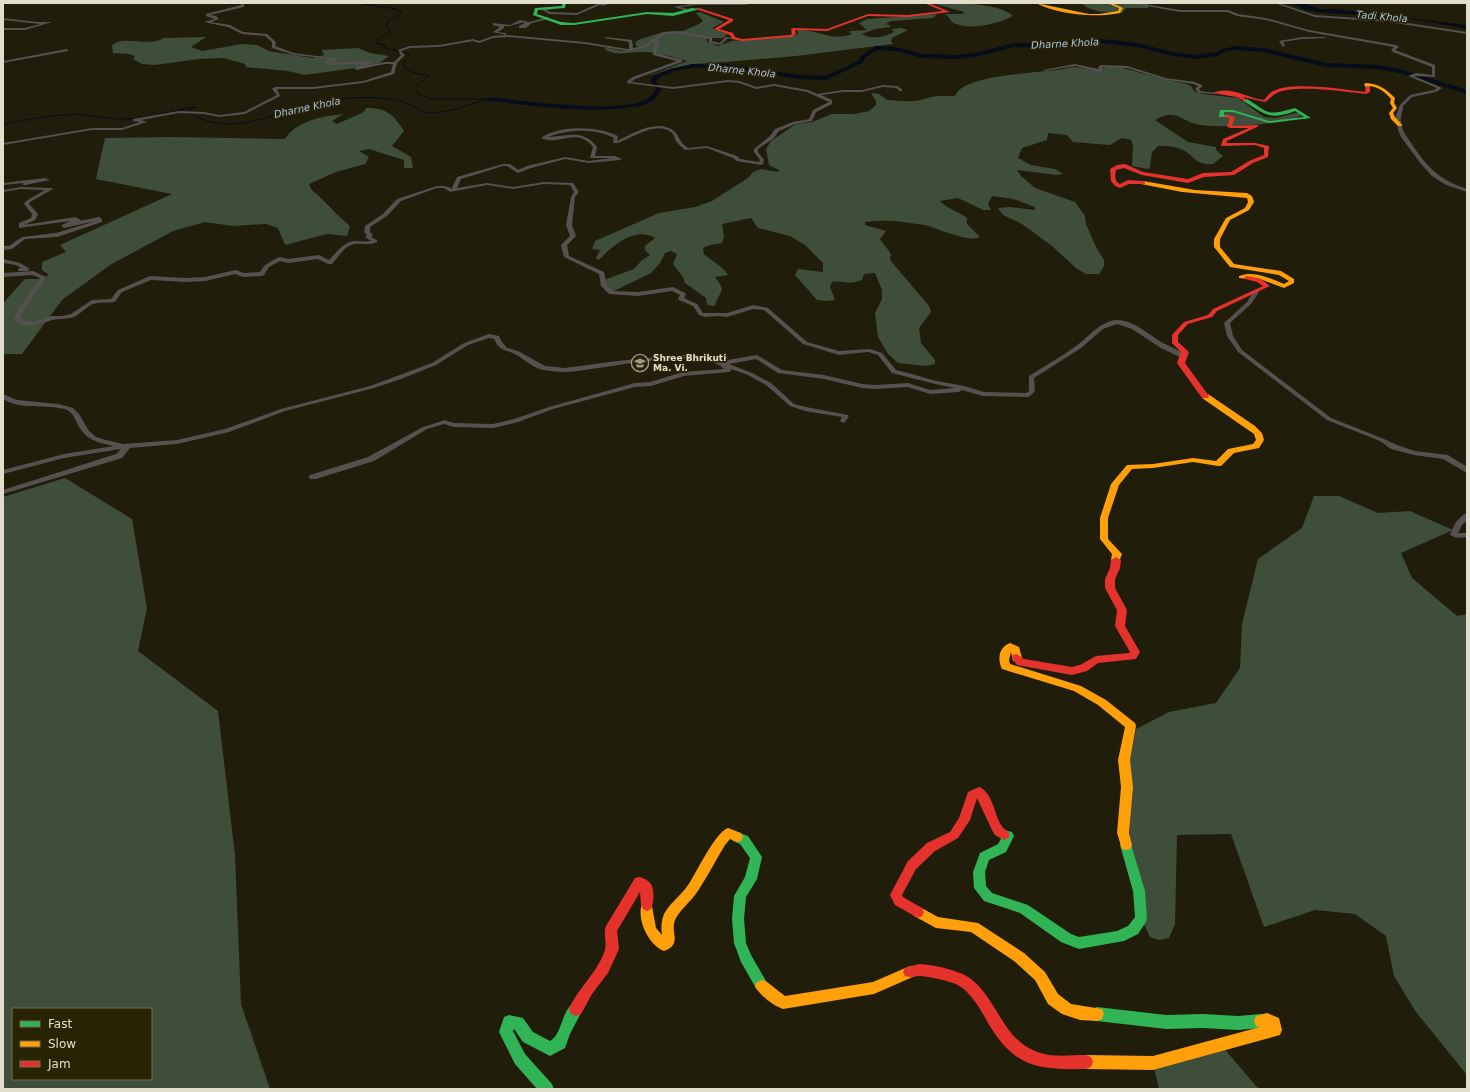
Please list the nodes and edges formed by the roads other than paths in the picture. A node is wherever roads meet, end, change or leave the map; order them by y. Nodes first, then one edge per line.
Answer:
1 (242, 3) edge
2 (610, 3) edge
3 (754, 3) edge
4 (926, 3) edge
5 (1038, 3) edge
6 (1109, 3) edge
7 (1132, 3) edge
8 (1276, 3) edge
9 (562, 5) edge
10 (687, 10) junction
11 (548, 18) junction
12 (3, 19) edge
13 (3, 29) edge
14 (1467, 33) edge
15 (531, 38) junction
16 (606, 38) dead end
17 (733, 38) junction
18 (656, 39) junction
19 (1362, 41) junction
20 (1283, 46) dead end
21 (66, 50) dead end
22 (631, 50) junction
23 (3, 62) edge
24 (395, 63) junction
25 (1045, 70) dead end
26 (901, 90) dead end
27 (1215, 93) junction
28 (815, 95) junction
29 (1400, 125) junction
30 (3, 144) edge
31 (3, 184) edge
32 (3, 189) edge
33 (457, 190) junction
34 (1467, 191) edge
35 (3, 248) edge
36 (3, 261) edge
37 (3, 271) edge
38 (3, 275) edge
39 (1256, 292) junction
40 (1184, 357) junction
41 (722, 363) junction
42 (974, 392) junction
43 (3, 396) edge
44 (843, 421) dead end
45 (128, 446) junction
46 (1467, 471) edge
47 (3, 472) edge
48 (314, 477) dead end
49 (3, 492) edge
50 (1467, 516) edge
51 (1467, 534) edge
52 (547, 1089) edge

1 - 24 street
2 - 9 street
3 - 10 street
4 - 17 street
5 - 6 street
7 - 19 street
8 - 14 street
9 - 11 street
10 - 11 street
10 - 17 street
11 - 15 street
12 - 13 street
15 - 22 street
15 - 24 street
16 - 22 street
17 - 18 street
18 - 22 street
18 - 28 street
19 - 20 street
19 - 29 street
21 - 23 street
24 - 30 street
25 - 27 street
26 - 28 street
27 - 29 street
27 - 39 street
28 - 33 street
29 - 34 street
31 - 32 street
32 - 35 street
33 - 38 street
33 - 42 street
36 - 37 street
39 - 40 street
39 - 46 street
40 - 42 street
40 - 52 street
41 - 42 street
41 - 44 street
41 - 45 street
41 - 48 street
43 - 45 street
45 - 47 street
45 - 49 street
50 - 51 street

